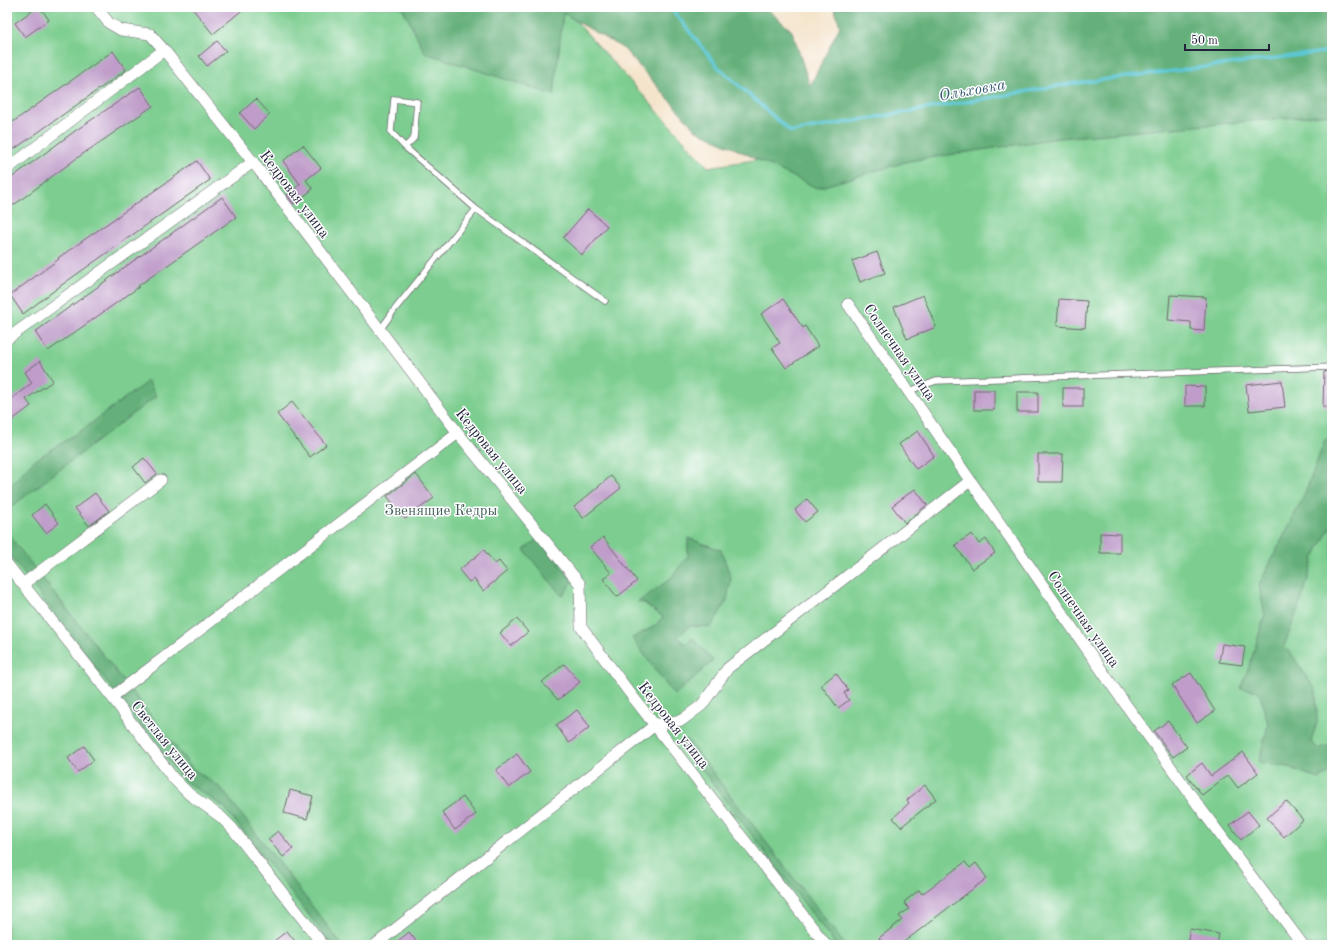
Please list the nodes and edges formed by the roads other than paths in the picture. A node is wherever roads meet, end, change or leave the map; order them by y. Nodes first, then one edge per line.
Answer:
1 (96, 7) edge
2 (164, 50) junction
3 (405, 147) junction
4 (253, 162) junction
5 (7, 169) edge
6 (476, 209) junction
7 (605, 301) dead end
8 (848, 304) dead end
9 (380, 330) junction
10 (7, 339) edge
11 (1332, 367) edge
12 (909, 392) junction
13 (458, 433) junction
14 (161, 480) dead end
15 (970, 481) junction
16 (7, 564) edge
17 (23, 584) junction
18 (112, 697) junction
19 (655, 725) junction
20 (323, 945) edge
21 (375, 945) edge
22 (826, 945) edge
23 (1303, 945) edge

1 - 2 street, Кедровая улица
2 - 4 street, Кедровая улица
2 - 5 street
3 - 3 lane
3 - 6 lane
4 - 9 street, Кедровая улица
4 - 10 street
6 - 7 lane
6 - 9 lane
8 - 12 street, Солнечная улица
9 - 13 street, Кедровая улица
11 - 12 lane
12 - 15 street, Солнечная улица
13 - 18 street
13 - 19 street, Кедровая улица
14 - 17 street
15 - 19 street
15 - 23 street, Солнечная улица
16 - 17 street, Светлая улица
17 - 18 street, Светлая улица
18 - 20 street, Светлая улица
19 - 21 street
19 - 22 street, Кедровая улица

